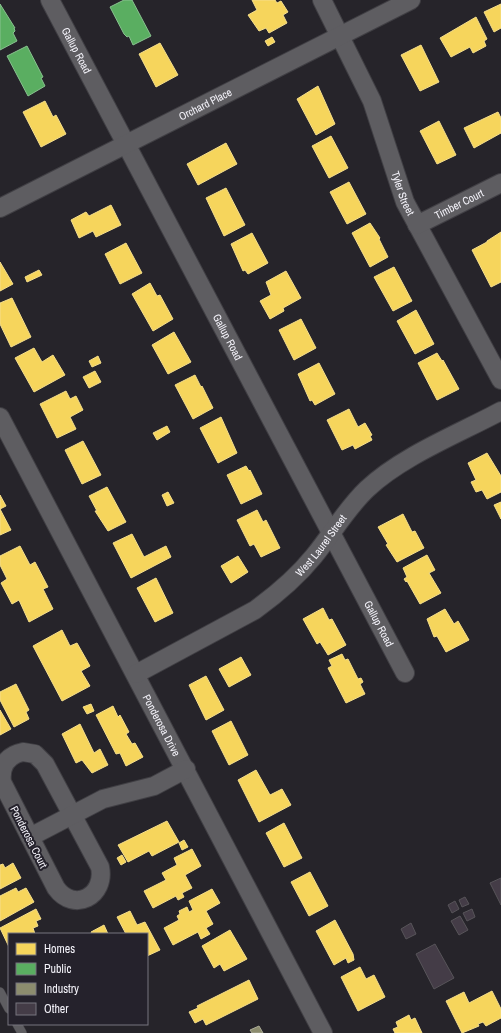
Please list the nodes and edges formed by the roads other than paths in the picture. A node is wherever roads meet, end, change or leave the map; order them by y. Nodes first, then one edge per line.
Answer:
1 (50, 0) edge
2 (322, 0) edge
3 (411, 0) edge
4 (340, 35) junction
5 (126, 143) junction
6 (501, 183) edge
7 (0, 208) edge
8 (418, 225) junction
9 (501, 380) edge
10 (501, 411) edge
11 (0, 417) edge
12 (331, 533) junction
13 (405, 673) dead end
14 (136, 674) junction
15 (186, 770) junction
16 (73, 816) junction
17 (30, 838) junction
18 (0, 992) edge
19 (8, 1007) edge
20 (323, 1033) edge

1 - 5 street, Gallup Road
2 - 4 street, Tyler Street
3 - 4 street, Orchard Place
4 - 5 street, Orchard Place
4 - 8 street, Tyler Street
5 - 7 street, Orchard Place
5 - 12 street, Gallup Road
6 - 8 street, Timber Court
8 - 9 street, Tyler Street
10 - 12 street, West Laurel Street
11 - 14 street, Ponderosa Drive
12 - 13 street, Gallup Road
12 - 14 street, West Laurel Street
14 - 15 street, Ponderosa Drive
15 - 16 street
15 - 20 street, Ponderosa Drive
16 - 17 street
16 - 17 street, Ponderosa Court
16 - 17 street, Ponderosa Court
18 - 19 lane

